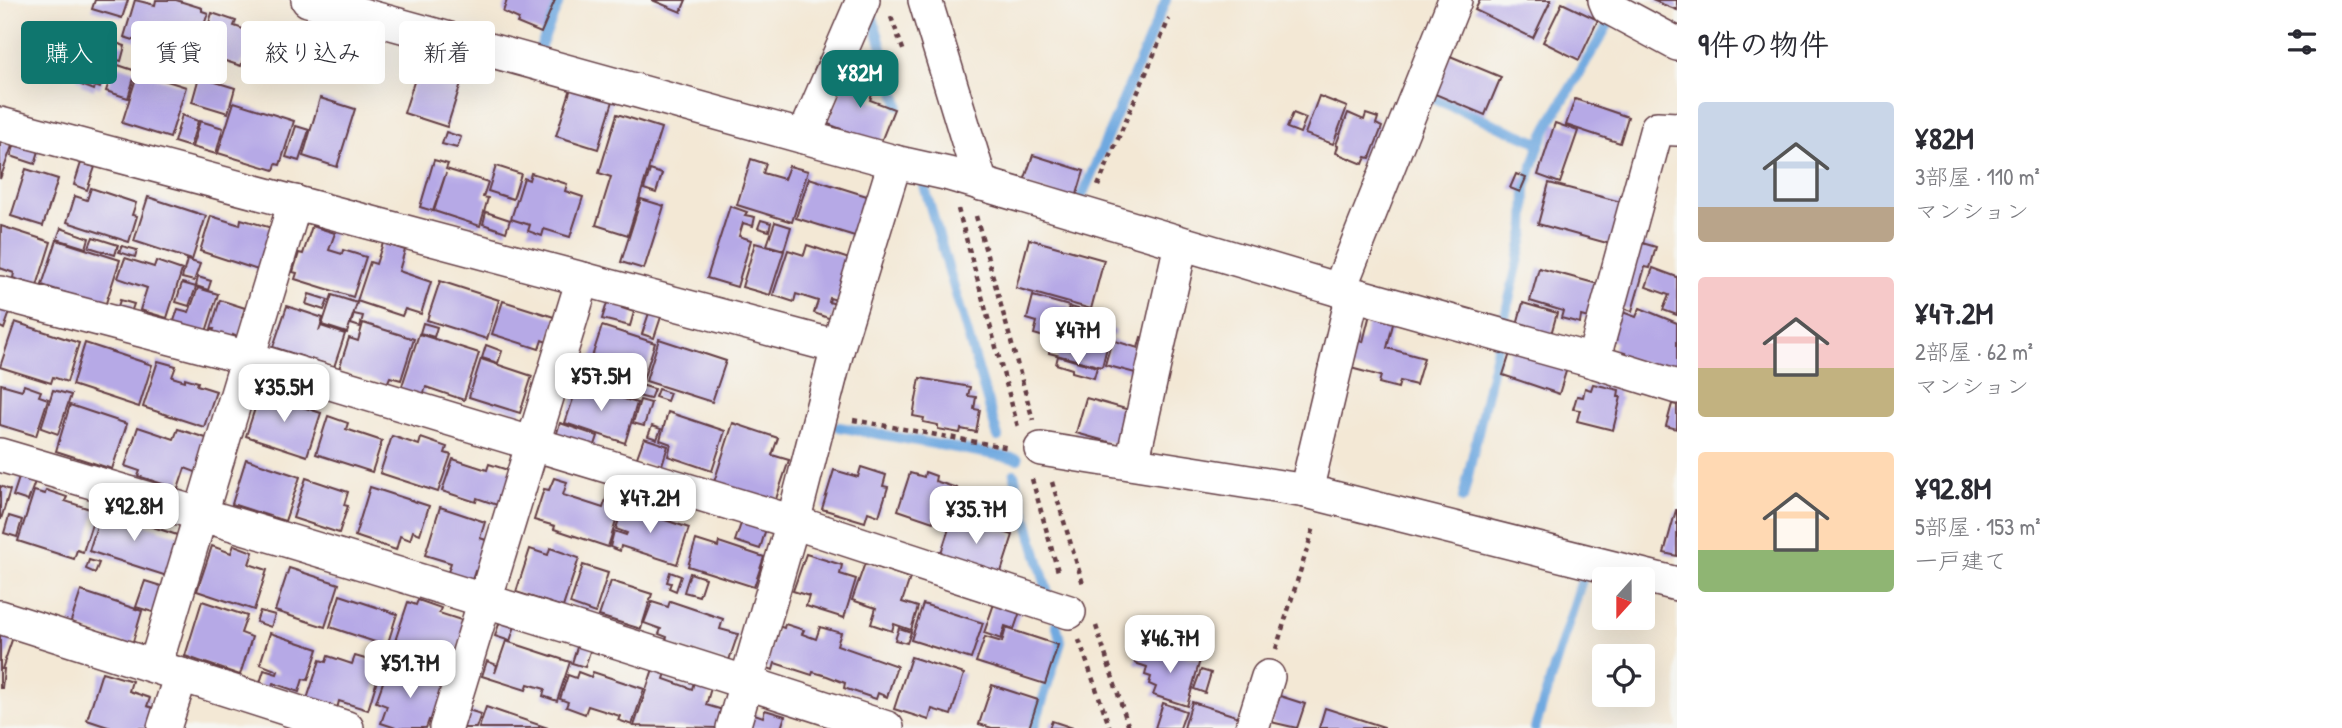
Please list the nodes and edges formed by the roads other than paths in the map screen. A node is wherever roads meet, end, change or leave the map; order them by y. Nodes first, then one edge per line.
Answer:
1 (307, 0) edge
2 (925, 0) edge
3 (1455, 0) edge
4 (1605, 0) edge
5 (876, 6) edge
6 (1677, 44) edge
7 (0, 124) edge
8 (1677, 129) edge
9 (804, 137) junction
10 (895, 162) junction
11 (965, 179) junction
12 (295, 202) junction
13 (1181, 244) junction
14 (583, 279) junction
15 (1346, 292) junction
16 (0, 293) edge
17 (838, 347) junction
18 (248, 358) junction
19 (1593, 361) junction
20 (1677, 387) edge
21 (532, 443) junction
22 (1026, 453) road end
23 (0, 454) edge
24 (1132, 463) junction
25 (1306, 491) junction
26 (201, 514) junction
27 (793, 522) junction
28 (1677, 584) edge
29 (485, 601) junction
30 (1083, 608) road end
31 (0, 617) edge
32 (168, 671) junction
33 (1268, 677) road end
34 (746, 682) junction
35 (164, 728) edge
36 (347, 728) edge
37 (446, 728) edge
38 (733, 728) edge
39 (887, 728) edge
40 (1252, 728) edge

1 - 9 street
2 - 11 street
3 - 15 street
4 - 6 street
5 - 9 street
7 - 12 street
8 - 19 street
9 - 10 street
10 - 11 street
10 - 17 street
11 - 13 street
12 - 14 street
12 - 18 street
13 - 15 street
13 - 24 street
14 - 17 street
14 - 21 street
15 - 19 street
15 - 25 street
16 - 18 street
17 - 27 street
18 - 21 street
18 - 26 street
19 - 20 street
21 - 27 street
21 - 29 street
22 - 24 street
23 - 26 street
24 - 25 street
25 - 28 street
26 - 29 street
26 - 32 street
27 - 30 street
27 - 34 street
29 - 34 street
29 - 37 street
31 - 32 street
32 - 35 street
32 - 36 street
33 - 40 street
34 - 38 street
34 - 39 street

